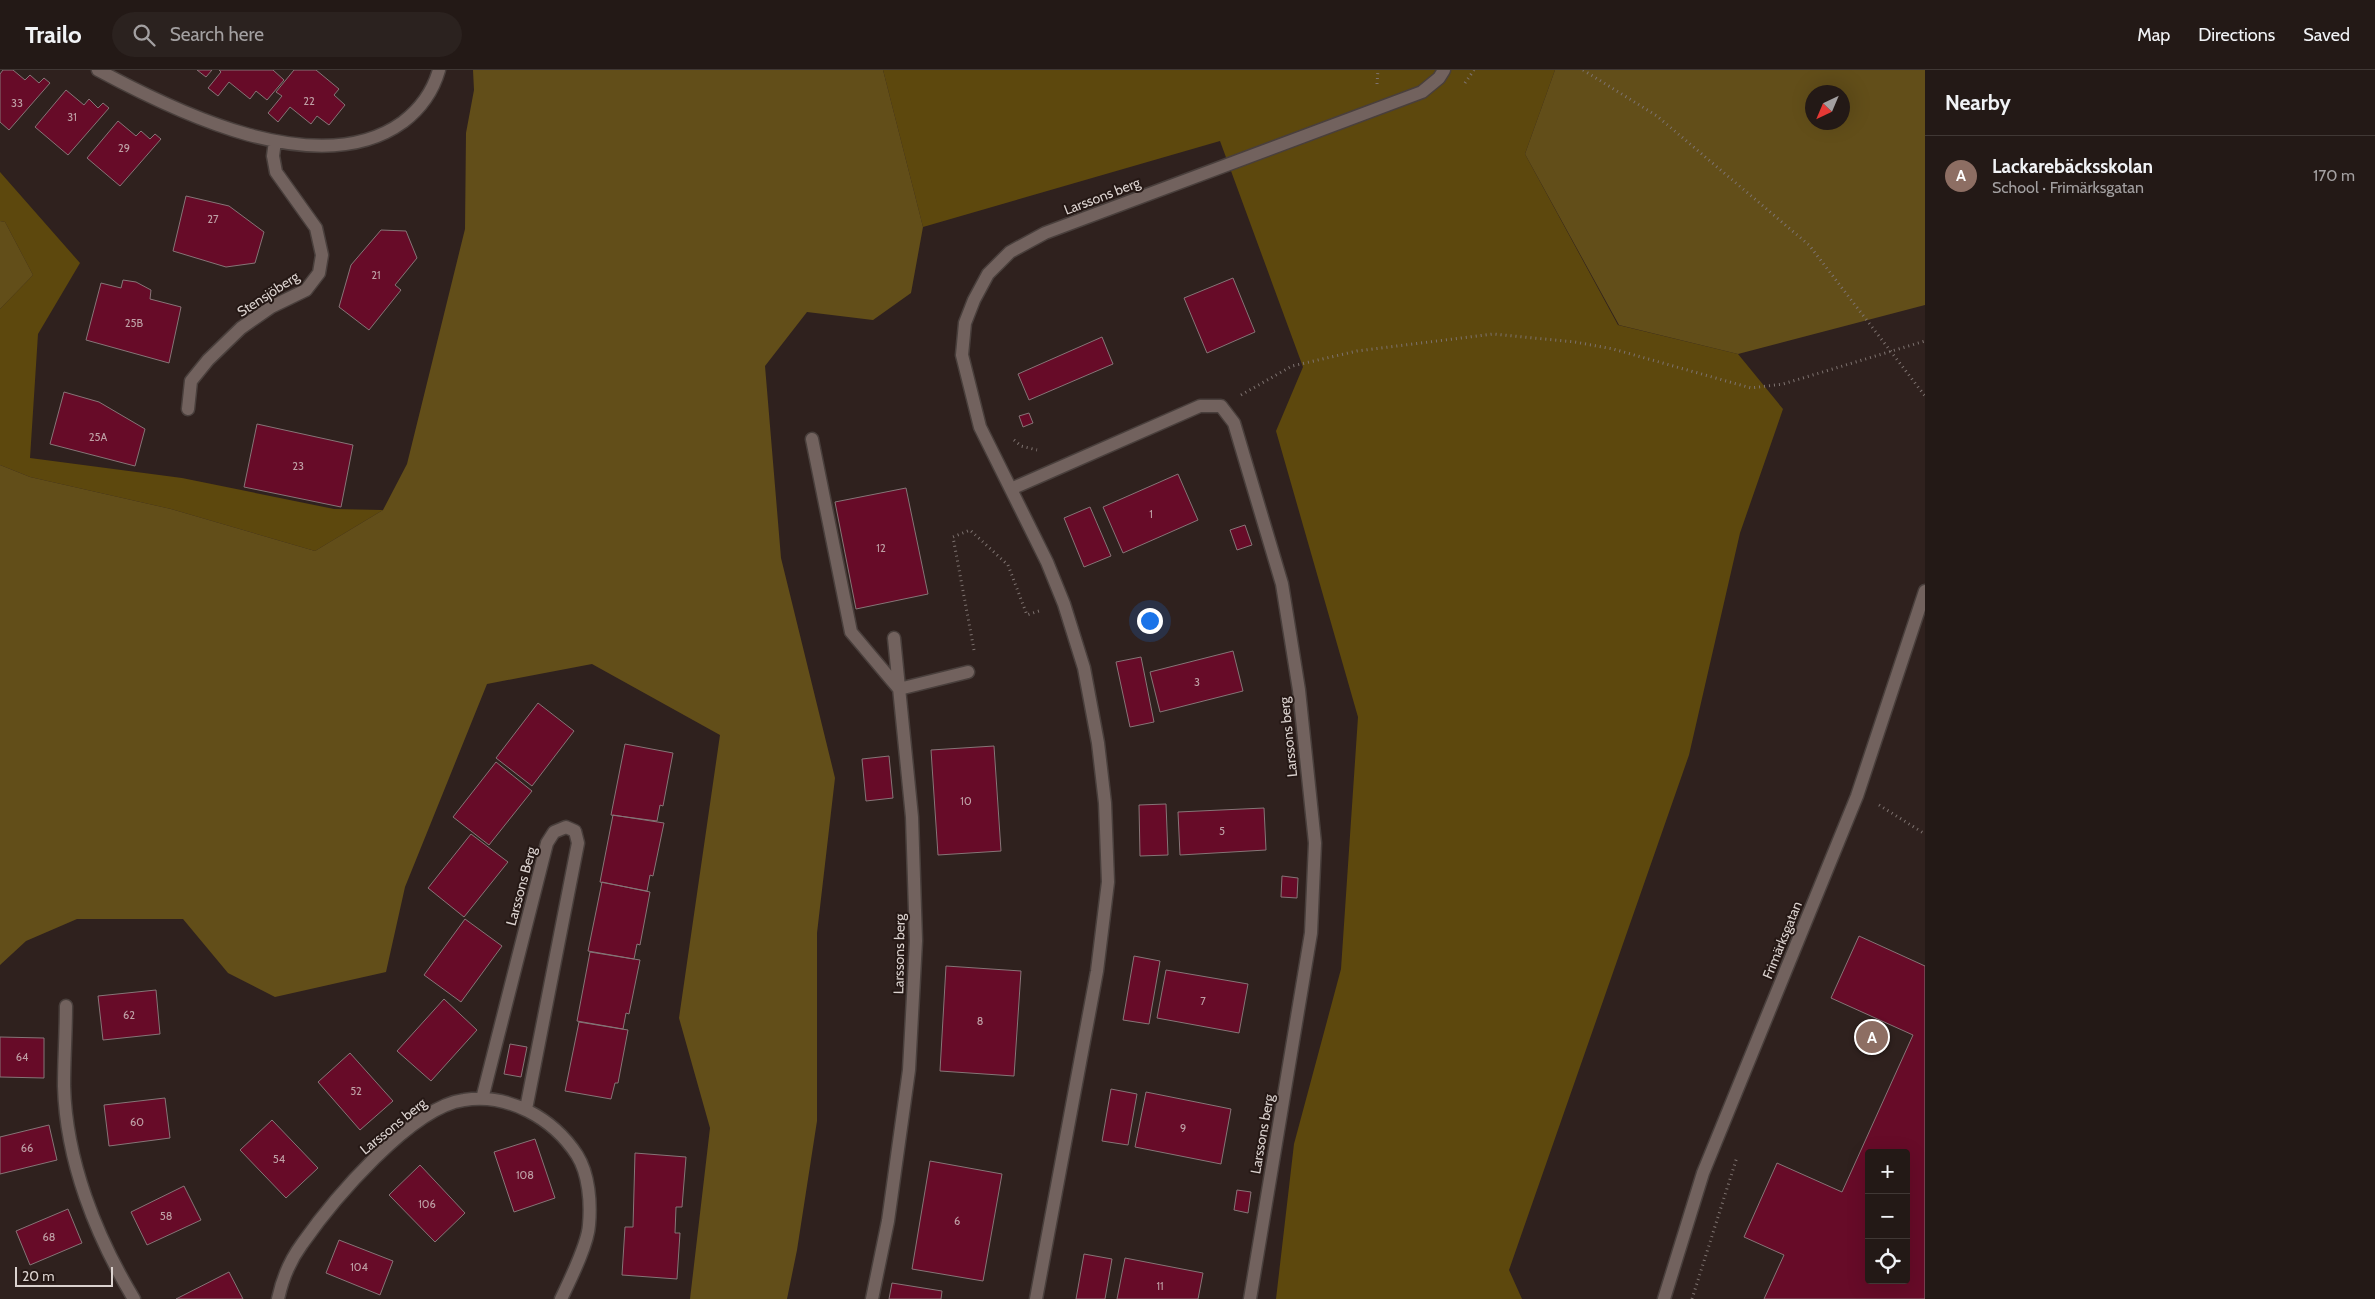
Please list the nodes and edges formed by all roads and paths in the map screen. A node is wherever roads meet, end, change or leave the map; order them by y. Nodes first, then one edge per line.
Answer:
1 (98, 70) edge
2 (439, 70) edge
3 (1444, 70) edge
4 (1474, 70) edge
5 (1583, 70) edge
6 (1461, 89) dead end
7 (275, 141) junction
8 (1925, 342) edge
9 (1890, 352) junction
10 (1925, 396) edge
11 (1221, 406) junction
12 (188, 409) dead end
13 (1010, 437) dead end
14 (812, 439) dead end
15 (1057, 469) junction
16 (1011, 489) junction
17 (1925, 591) edge
18 (1064, 604) junction
19 (894, 638) dead end
20 (968, 672) joint
21 (899, 689) junction
22 (1857, 796) junction
23 (1925, 834) edge
24 (66, 1006) dead end
25 (482, 1099) junction
26 (526, 1109) junction
27 (134, 1299) edge
28 (278, 1299) edge
29 (562, 1299) edge
30 (872, 1299) edge
31 (1036, 1299) edge
32 (1250, 1299) edge
33 (1664, 1299) edge

1 - 7 street
2 - 7 street
3 - 16 street, Larssons berg
4 - 6 path
5 - 9 path
7 - 12 street, Stensjöberg
8 - 9 path
9 - 10 path
9 - 11 path
11 - 15 street
11 - 32 street, Larssons berg
13 - 15 path
14 - 21 street
15 - 16 street
16 - 18 street, Larssons berg
17 - 22 street, Frimärksgatan
18 - 20 path
18 - 31 street, Larssons berg
19 - 21 street, Larssons berg
20 - 21 street
21 - 30 street, Larssons berg
22 - 23 path
22 - 33 street, Frimärksgatan
24 - 27 street
25 - 26 street, Larssons berg
25 - 26 street, Larssons Berg
25 - 28 street, Larssons berg
26 - 29 street, Larssons berg

